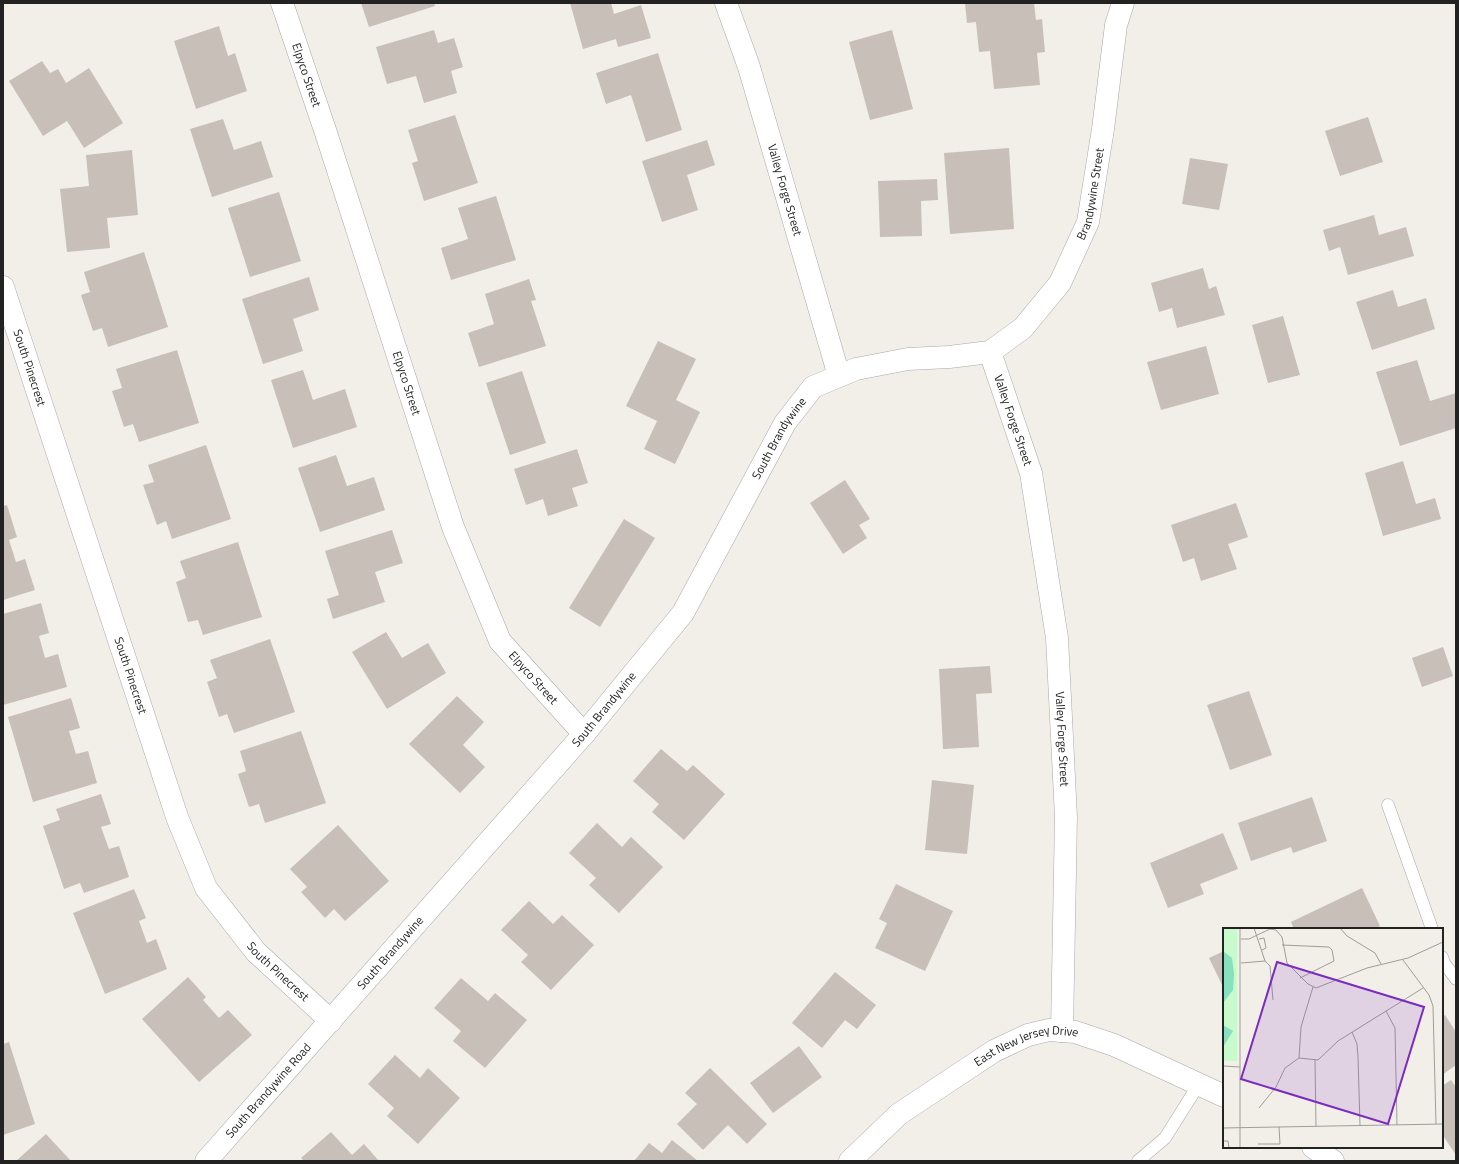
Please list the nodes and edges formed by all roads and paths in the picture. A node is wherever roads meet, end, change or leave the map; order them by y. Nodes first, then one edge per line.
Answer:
1 (282, 3) edge
2 (726, 3) edge
3 (1123, 3) edge
4 (3, 287) edge
5 (990, 352) junction
6 (839, 376) junction
7 (584, 734) junction
8 (1388, 805) dead end
9 (1432, 928) edge
10 (1443, 960) edge
11 (1456, 979) edge
12 (331, 1021) junction
13 (1062, 1031) junction
14 (1199, 1084) junction
15 (1223, 1096) edge
16 (1314, 1148) edge
17 (206, 1161) edge
18 (850, 1161) edge
19 (1138, 1161) edge
20 (1333, 1161) edge

1 - 7 street, Elpyco Street
2 - 6 street, Valley Forge Street
3 - 5 street, Brandywine Street
4 - 12 street, South Pinecrest
5 - 6 street
5 - 13 street, Valley Forge Street
6 - 7 street, South Brandywine
7 - 12 street, South Brandywine
8 - 9 lane
10 - 11 lane
12 - 17 street, South Brandywine Road
13 - 14 street, East New Jersey Drive
13 - 18 street, East New Jersey Drive
14 - 15 street, East New Jersey Drive
14 - 19 lane
16 - 20 street

